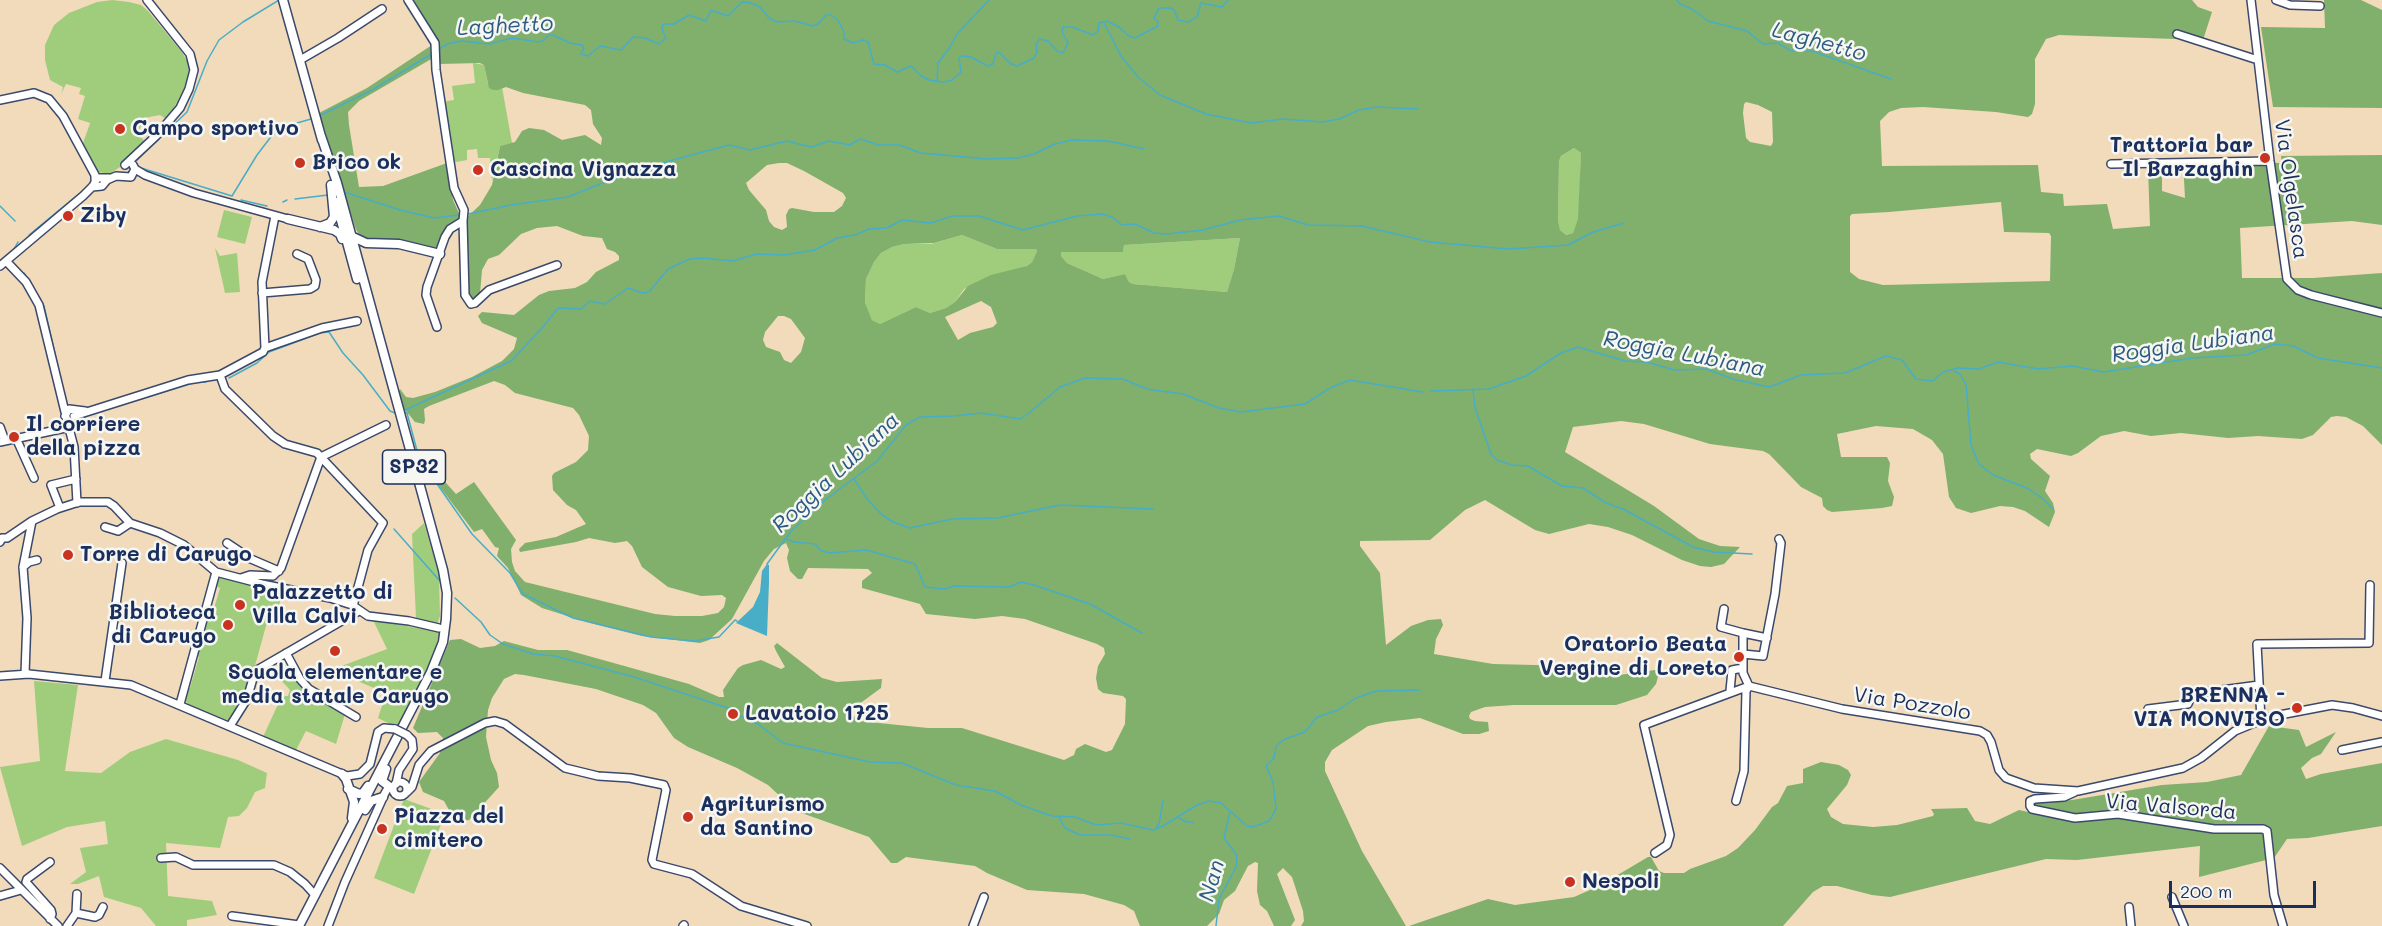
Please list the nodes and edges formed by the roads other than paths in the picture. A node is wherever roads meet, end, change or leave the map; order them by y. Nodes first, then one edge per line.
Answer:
1 (147, 0) edge
2 (408, 0) edge
3 (2251, 0) edge
4 (2276, 0) edge
5 (284, 3) edge
6 (2319, 6) dead end
7 (382, 9) dead end
8 (2177, 34) dead end
9 (300, 60) junction
10 (2258, 60) junction
11 (0, 100) edge
12 (321, 136) junction
13 (2270, 161) junction
14 (2111, 164) dead end
15 (129, 170) junction
16 (101, 180) junction
17 (331, 185) junction
18 (275, 216) junction
19 (288, 219) joint
20 (463, 221) junction
21 (320, 227) junction
22 (351, 236) junction
23 (373, 244) junction
24 (348, 250) junction
25 (297, 254) dead end
26 (440, 254) junction
27 (6, 261) edge
28 (557, 265) dead end
29 (364, 286) junction
30 (262, 292) junction
31 (2382, 313) edge
32 (371, 316) junction
33 (357, 321) dead end
34 (437, 327) dead end
35 (265, 348) junction
36 (220, 375) junction
37 (71, 414) junction
38 (386, 425) dead end
39 (0, 427) edge
40 (70, 427) junction
41 (16, 438) junction
42 (3, 442) edge
43 (321, 457) junction
44 (34, 478) dead end
45 (76, 479) junction
46 (77, 502) junction
47 (60, 508) junction
48 (32, 521) junction
49 (130, 523) junction
50 (105, 527) dead end
51 (1, 539) edge
52 (1779, 539) dead end
53 (226, 543) dead end
54 (37, 560) dead end
55 (122, 563) dead end
56 (23, 567) junction
57 (279, 571) junction
58 (216, 572) junction
59 (240, 578) junction
60 (2370, 585) dead end
61 (356, 609) junction
62 (1724, 609) dead end
63 (439, 628) dead end
64 (1743, 633) junction
65 (1767, 638) junction
66 (286, 653) junction
67 (1743, 654) junction
68 (1743, 668) junction
69 (25, 674) junction
70 (0, 676) edge
71 (105, 681) junction
72 (2259, 685) junction
73 (1749, 686) junction
74 (1730, 691) junction
75 (180, 704) junction
76 (2148, 709) dead end
77 (2382, 716) edge
78 (356, 717) dead end
79 (2261, 720) junction
80 (230, 726) junction
81 (397, 738) junction
82 (2382, 742) edge
83 (2342, 750) dead end
84 (390, 751) junction
85 (342, 774) junction
86 (415, 778) junction
87 (397, 783) junction
88 (348, 789) junction
89 (2078, 791) junction
90 (407, 792) junction
91 (398, 796) junction
92 (383, 797) junction
93 (1736, 801) dead end
94 (349, 830) junction
95 (1655, 853) dead end
96 (162, 858) dead end
97 (50, 862) dead end
98 (0, 868) edge
99 (21, 890) junction
100 (77, 894) dead end
101 (0, 896) edge
102 (315, 896) junction
103 (984, 897) dead end
104 (2172, 897) dead end
105 (103, 907) dead end
106 (2129, 907) dead end
107 (76, 913) junction
108 (232, 916) dead end
109 (50, 919) junction
110 (58, 926) edge
111 (67, 926) edge
112 (299, 926) edge
113 (328, 926) edge
114 (807, 926) edge
115 (973, 926) edge
116 (2131, 926) edge
117 (2184, 926) edge
118 (2283, 926) edge

1 - 15 street
2 - 20 street
3 - 10 street, Via Olgelasca
4 - 6 street
5 - 9 main road, SP32
7 - 9 street
8 - 10 street
9 - 12 main road, SP32
10 - 13 street, Via Olgelasca
11 - 16 street
12 - 17 main road, SP32
12 - 22 main road, SP32
13 - 14 street
13 - 31 street, Via Olgelasca
15 - 16 street
15 - 18 street
16 - 27 street
17 - 21 main road
17 - 24 main road, SP32
18 - 19 street
18 - 30 street
19 - 21 main road
20 - 26 street
20 - 28 street
21 - 24 main road
22 - 23 main road
22 - 29 main road, SP32
23 - 26 main road
23 - 29 main road
24 - 32 main road, SP32
25 - 30 street
26 - 34 street
27 - 37 street
29 - 32 main road, SP32
30 - 35 street
32 - 81 main road, SP32
33 - 35 street
35 - 36 street
36 - 37 street
36 - 43 street
37 - 40 street
38 - 43 street
39 - 42 street
40 - 41 street
40 - 45 street
41 - 42 street
41 - 44 street
43 - 57 street
43 - 61 street
45 - 46 street
45 - 47 street
46 - 47 street
46 - 49 street
47 - 48 street
48 - 51 street
48 - 56 street
49 - 50 street
49 - 58 street
52 - 65 street
53 - 57 street
54 - 56 street
55 - 71 street
56 - 69 street
57 - 59 street
58 - 59 street
58 - 75 street
59 - 61 street
60 - 72 street
61 - 63 street
61 - 66 street
62 - 64 street
64 - 65 street
64 - 67 street
65 - 67 street
66 - 78 street
66 - 80 street
67 - 68 street
68 - 73 street
68 - 74 street
69 - 70 street
69 - 71 street
71 - 75 street
72 - 76 street
72 - 79 street
73 - 74 street
73 - 89 street, Via Pozzolo
73 - 93 street
74 - 95 street
75 - 80 street
77 - 79 street
79 - 89 street
80 - 85 street
81 - 84 main road, SP32
81 - 87 main road
82 - 83 street
84 - 88 main road
84 - 94 main road, SP32
85 - 87 street, bridge
85 - 88 main road
86 - 87 street
86 - 90 street
86 - 114 street
87 - 90 street
87 - 91 street
87 - 92 street
88 - 94 main road
89 - 118 street, Via Valsorda
90 - 91 street
91 - 92 street
92 - 94 main road
92 - 113 street
94 - 102 main road, SP32
96 - 102 street
97 - 109 street
98 - 99 street
99 - 101 street
99 - 109 street
100 - 107 street
102 - 112 main road, SP32
103 - 115 street
104 - 117 street
105 - 107 street
106 - 116 street
107 - 111 street
108 - 112 street
109 - 110 street

